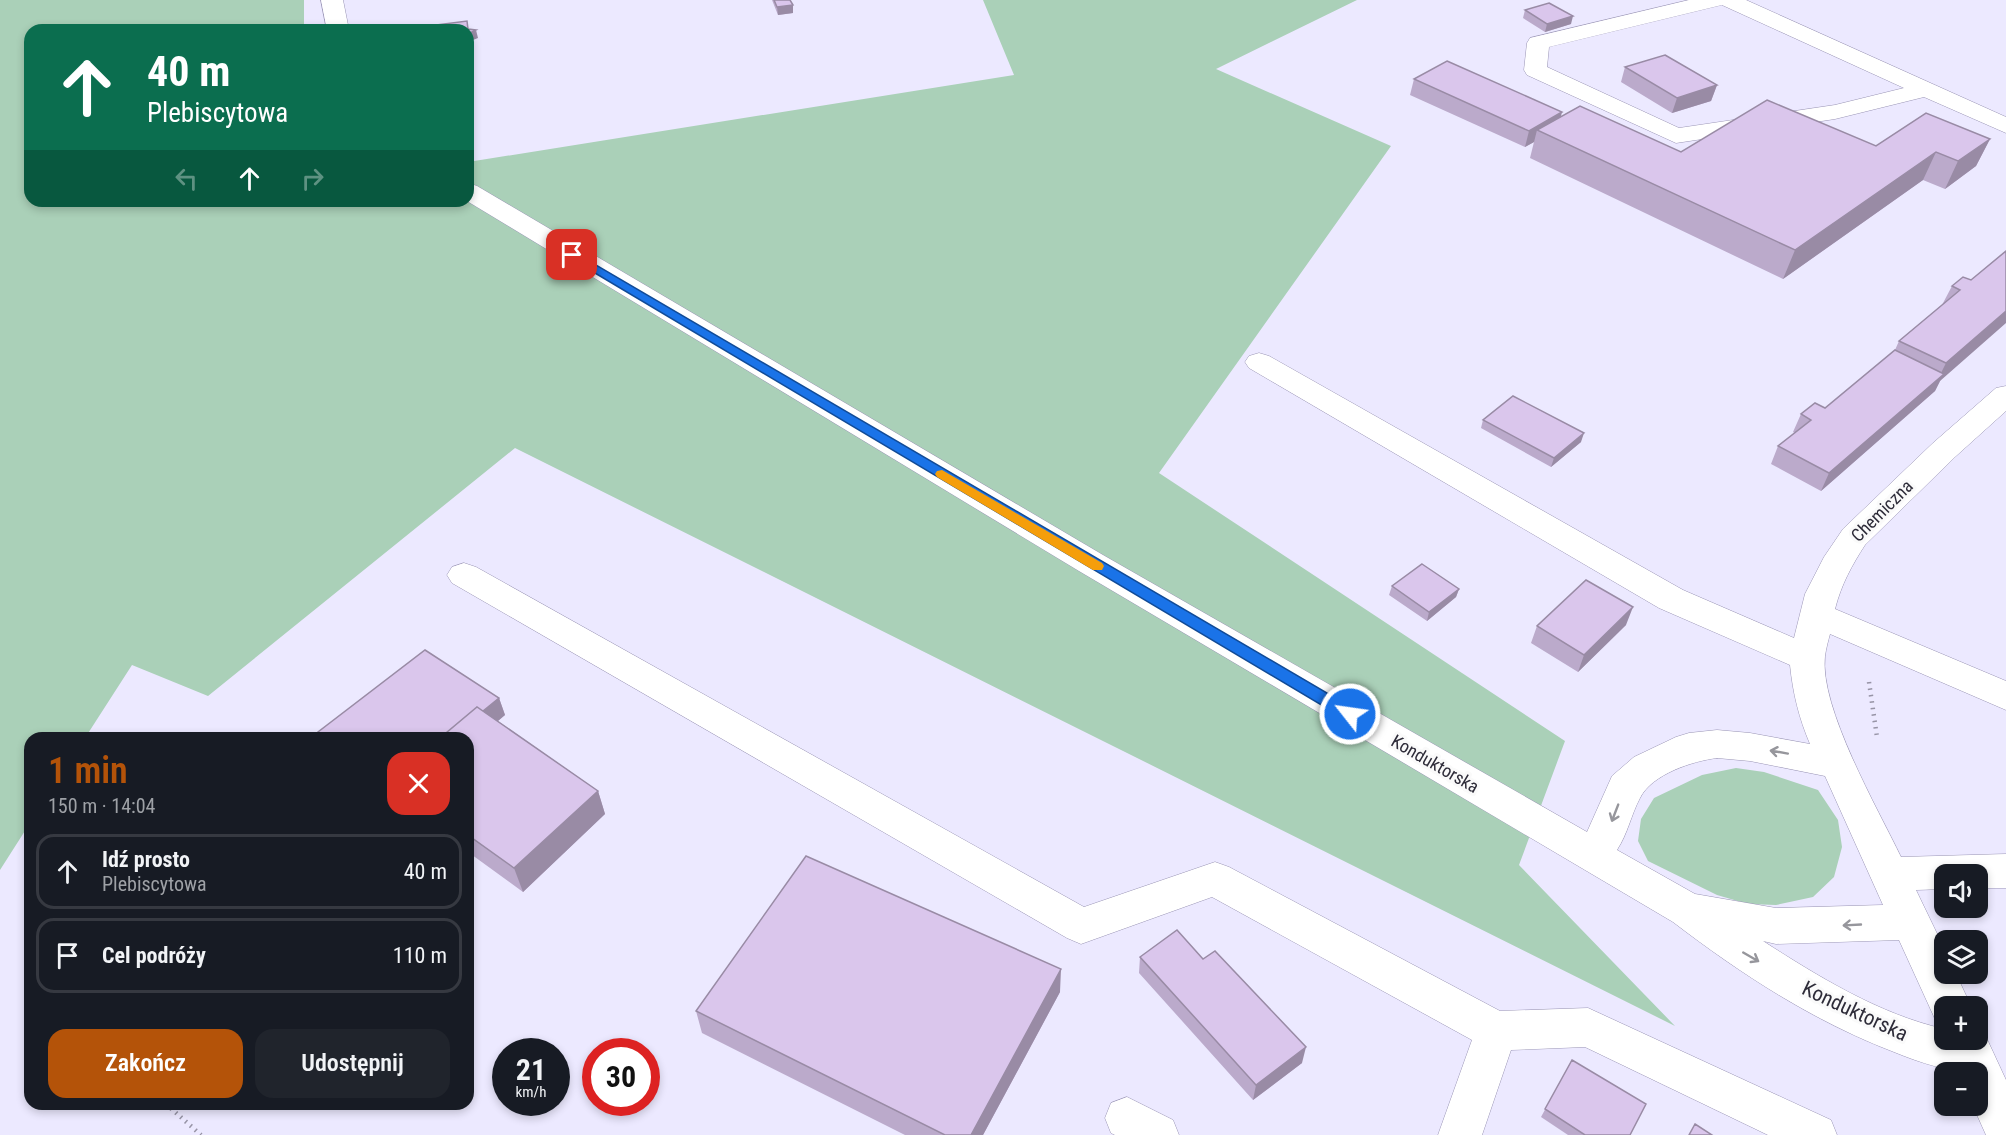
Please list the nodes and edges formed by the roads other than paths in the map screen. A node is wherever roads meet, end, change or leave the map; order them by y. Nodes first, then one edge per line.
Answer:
1 (332, 0) edge
2 (1715, 0) edge
3 (1729, 0) edge
4 (337, 24) edge
5 (1926, 90) junction
6 (2006, 126) edge
7 (474, 195) edge
8 (1259, 362) dead end
9 (2006, 395) edge
10 (464, 575) dead end
11 (1817, 615) junction
12 (1807, 658) junction
13 (2006, 696) edge
14 (1837, 764) junction
15 (1592, 856) junction
16 (2006, 871) edge
17 (1888, 874) junction
18 (1687, 910) junction
19 (1911, 922) junction
20 (1945, 996) edge
21 (1496, 1031) junction
22 (1934, 1047) edge
23 (1971, 1050) edge
24 (2006, 1129) edge
25 (1460, 1135) edge
26 (1815, 1135) edge

1 - 4 street
2 - 5 street
3 - 5 street
5 - 6 street
7 - 15 street, Konduktorska
8 - 12 street
9 - 11 street, Chemiczna
10 - 21 street
11 - 12 street, Chemiczna
11 - 13 street
12 - 14 street
14 -> 15 street
14 - 17 street
15 - 18 street, Konduktorska
16 - 17 street
17 - 19 street
19 -> 18 street, Konduktorska
18 -> 22 street, Konduktorska
19 - 20 street
21 - 25 street
21 - 26 street
23 - 24 street, Konduktorska

